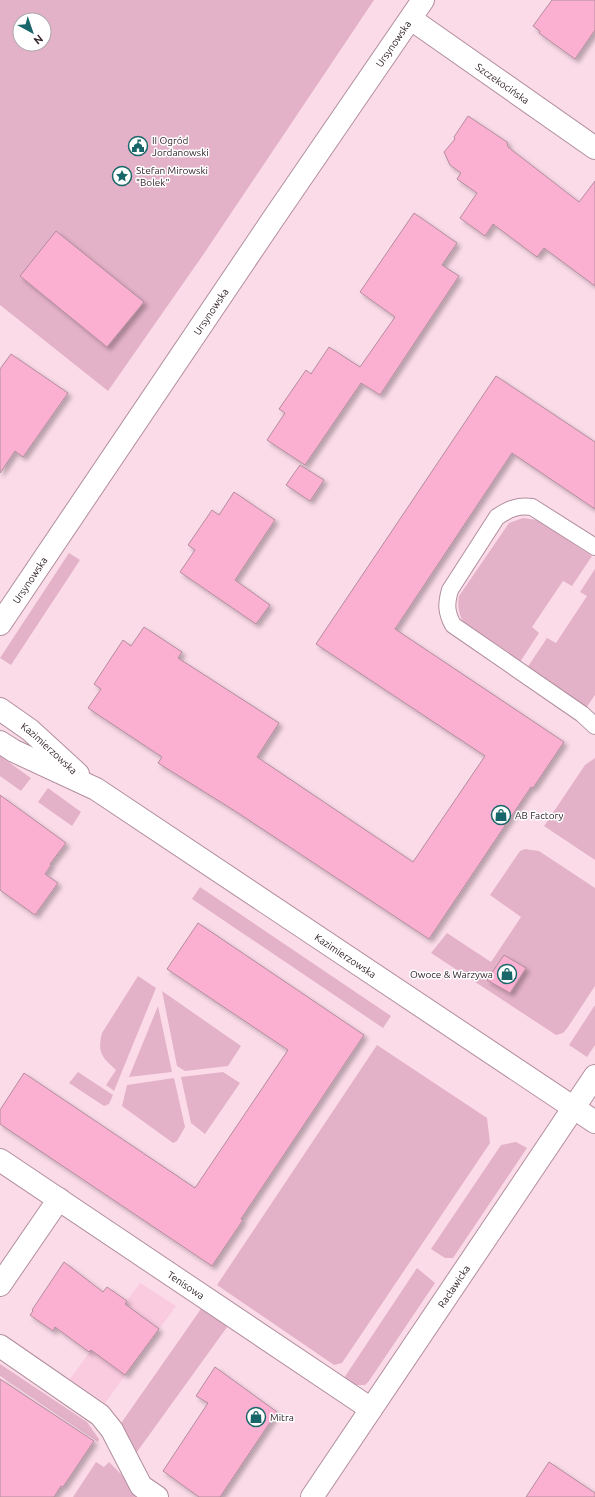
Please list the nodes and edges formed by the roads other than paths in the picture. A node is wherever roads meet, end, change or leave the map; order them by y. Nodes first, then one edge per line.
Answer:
1 (423, 0) edge
2 (411, 19) junction
3 (595, 148) edge
4 (595, 547) edge
5 (0, 624) edge
6 (0, 710) edge
7 (595, 726) edge
8 (0, 742) edge
9 (96, 789) junction
10 (595, 1076) edge
11 (574, 1108) junction
12 (595, 1122) edge
13 (0, 1160) edge
14 (59, 1199) junction
15 (0, 1285) edge
16 (0, 1346) edge
17 (371, 1409) junction
18 (157, 1497) edge
19 (312, 1497) edge

1 - 2 street, Ursynowska
2 - 3 street, Szczekocińska
2 - 5 street, Ursynowska
4 - 7 lane
6 - 9 street, Kazimierzowska
8 - 9 street, Kazimierzowska
9 - 11 street, Kazimierzowska
10 - 11 street, Racławicka
11 - 12 street, Kazimierzowska
11 - 17 street, Racławicka
13 - 14 street, Tenisowa
14 - 15 street
14 - 17 street, Tenisowa
16 - 18 street
17 - 19 street, Racławicka

